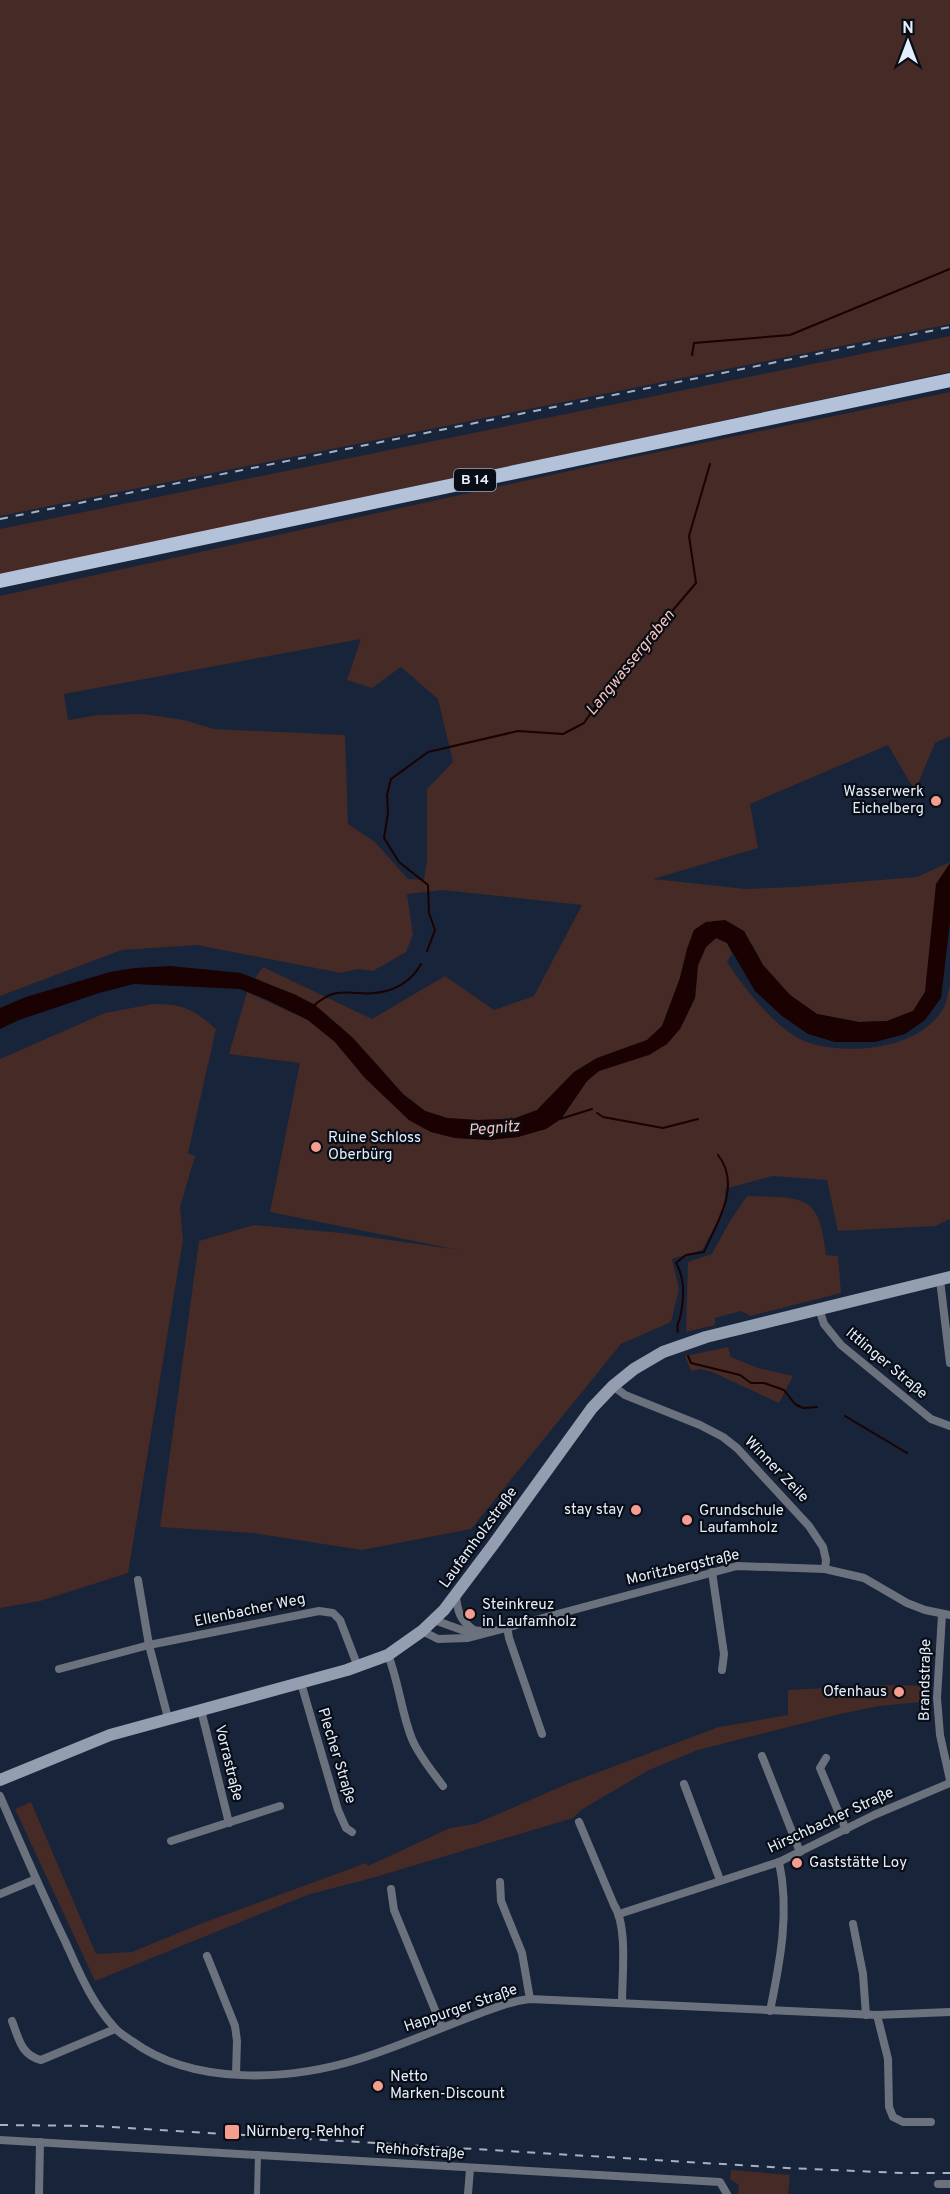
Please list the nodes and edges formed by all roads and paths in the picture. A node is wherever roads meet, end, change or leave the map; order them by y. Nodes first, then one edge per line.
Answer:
1 (950, 380) edge
2 (0, 581) edge
3 (945, 1279) edge
4 (819, 1309) junction
5 (950, 1363) edge
6 (613, 1386) junction
7 (950, 1425) edge
8 (825, 1569) junction
9 (712, 1572) junction
10 (138, 1580) dead end
11 (456, 1595) junction
12 (946, 1615) edge
13 (434, 1620) junction
14 (507, 1627) junction
15 (474, 1630) junction
16 (422, 1631) junction
17 (489, 1631) junction
18 (149, 1645) junction
19 (388, 1654) junction
20 (358, 1667) junction
21 (59, 1669) dead end
22 (722, 1670) dead end
23 (301, 1683) junction
24 (201, 1710) junction
25 (168, 1719) junction
26 (542, 1734) dead end
27 (762, 1756) dead end
28 (826, 1758) dead end
29 (948, 1761) edge
30 (0, 1780) edge
31 (950, 1781) edge
32 (684, 1784) dead end
33 (443, 1786) dead end
34 (0, 1796) edge
35 (280, 1806) dead end
36 (579, 1822) dead end
37 (229, 1823) junction
38 (846, 1830) junction
39 (352, 1832) dead end
40 (171, 1841) dead end
41 (800, 1852) junction
42 (779, 1862) junction
43 (36, 1879) junction
44 (720, 1880) junction
45 (500, 1882) dead end
46 (391, 1889) dead end
47 (0, 1894) edge
48 (620, 1914) junction
49 (853, 1924) dead end
50 (207, 1956) dead end
51 (530, 1999) junction
52 (622, 2003) junction
53 (770, 2011) junction
54 (950, 2012) edge
55 (866, 2015) junction
56 (877, 2015) junction
57 (12, 2021) dead end
58 (442, 2027) junction
59 (115, 2029) junction
60 (236, 2074) junction
61 (931, 2122) dead end
62 (0, 2140) edge
63 (40, 2142) junction
64 (258, 2154) junction
65 (470, 2169) junction
66 (938, 2184) dead end
67 (950, 2184) edge
68 (726, 2193) edge
69 (39, 2194) edge
70 (257, 2194) edge
71 (468, 2194) edge

1 - 2 main road, B 14
3 - 4 main road, Laufamholzstraße
3 - 5 street
4 - 6 main road, Laufamholzstraße
4 - 7 street, Ittlinger Straße
6 - 8 street, Winner Zeile
6 - 11 main road, Laufamholzstraße
8 - 9 street, Moritzbergstraße
8 - 12 street, Moritzbergstraße
9 - 14 street, Moritzbergstraße
9 - 22 street
10 - 18 street
11 - 13 main road, Laufamholzstraße
11 - 15 street
12 - 29 street, Brandstraße
13 - 15 street, Moritzbergstraße
13 - 16 main road, Laufamholzstraße
14 - 17 street, Moritzbergstraße
14 - 26 street
15 - 17 street, Moritzbergstraße
16 - 17 street, Moritzbergstraße
16 - 19 main road, Laufamholzstraße
18 - 20 street, Ellenbacher Weg
18 - 21 street, Ellenbacher Weg
18 - 25 street
19 - 20 main road, Laufamholzstraße
19 - 33 street
20 - 23 main road, Laufamholzstraße
23 - 24 main road, Laufamholzstraße
23 - 39 street, Plecher Straße
24 - 25 main road, Laufamholzstraße
24 - 37 street, Vorrastraße
25 - 30 main road, Laufamholzstraße
27 - 41 street
28 - 38 street
29 - 31 street, Brandstraße
31 - 38 street, Hirschbacher Straße
32 - 44 street
34 - 43 street, Happurger Straße
35 - 37 street, Vorrastraße
36 - 48 street
37 - 40 street, Vorrastraße
38 - 41 street, Hirschbacher Straße
41 - 42 street, Hirschbacher Straße
42 - 44 street, Hirschbacher Straße
42 - 53 street
43 - 47 street
43 - 59 street, Happurger Straße
44 - 48 street, Hirschbacher Straße
45 - 51 street
46 - 58 street
48 - 52 street
49 - 55 street
50 - 60 street
51 - 52 street, Happurger Straße
51 - 58 street, Happurger Straße
52 - 53 street, Happurger Straße
53 - 55 street, Happurger Straße
54 - 56 street, Happurger Straße
55 - 56 street, Happurger Straße
56 - 61 street
57 - 59 street
58 - 60 street, Happurger Straße
59 - 60 street, Happurger Straße
62 - 63 street, Rehhofstraße
63 - 64 street, Rehhofstraße
63 - 69 street
64 - 65 street, Rehhofstraße
64 - 70 street
65 - 68 street, Rehhofstraße
65 - 71 street
66 - 67 street

